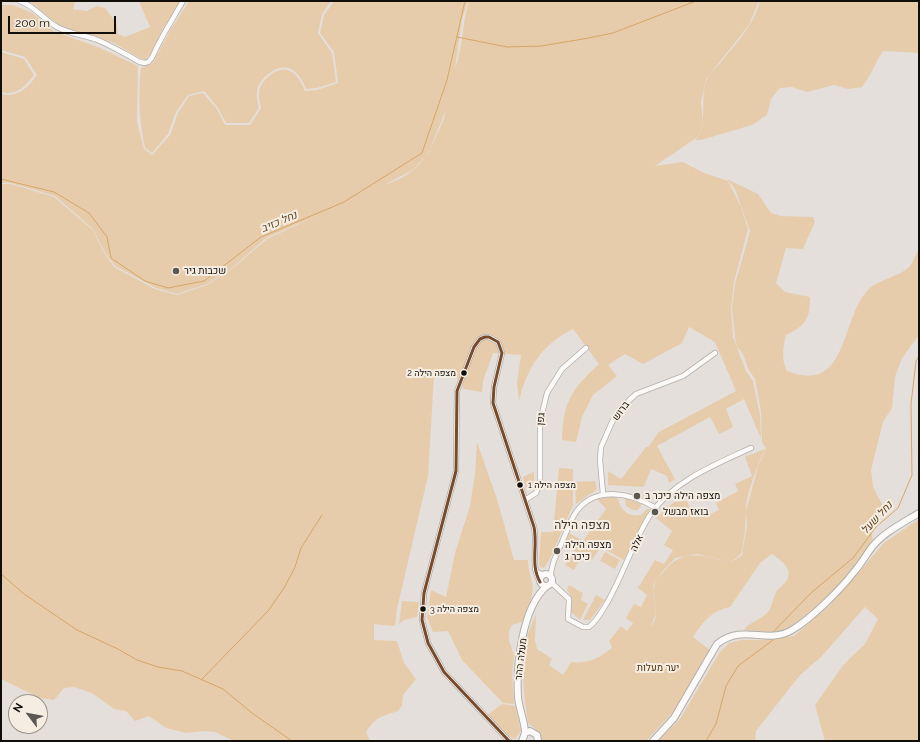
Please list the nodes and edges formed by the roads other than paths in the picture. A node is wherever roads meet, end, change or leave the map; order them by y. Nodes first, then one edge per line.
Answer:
1 (20, 1) edge
2 (183, 1) edge
3 (586, 348) dead end
4 (715, 353) dead end
5 (751, 448) dead end
6 (604, 494) junction
7 (525, 500) junction
8 (656, 508) junction
9 (919, 513) edge
10 (534, 568) junction
11 (546, 580) junction
12 (523, 722) junction
13 (532, 732) junction
14 (521, 738) edge
15 (509, 741) edge
16 (538, 741) edge
17 (653, 741) edge

1 - 2 street
3 - 7 street, גפן
4 - 6 street, ברוש
5 - 8 street, אלה
6 - 8 street
6 - 11 street, מעלה ההר
7 - 10 street
7 - 15 street
8 - 11 street, אלה
9 - 17 main road
10 - 11 street
10 - 11 street, אלה
11 - 12 main road, מעלה ההר
12 - 13 main road
12 - 14 main road, מעלה ההר
13 - 14 main road
13 - 16 main road

